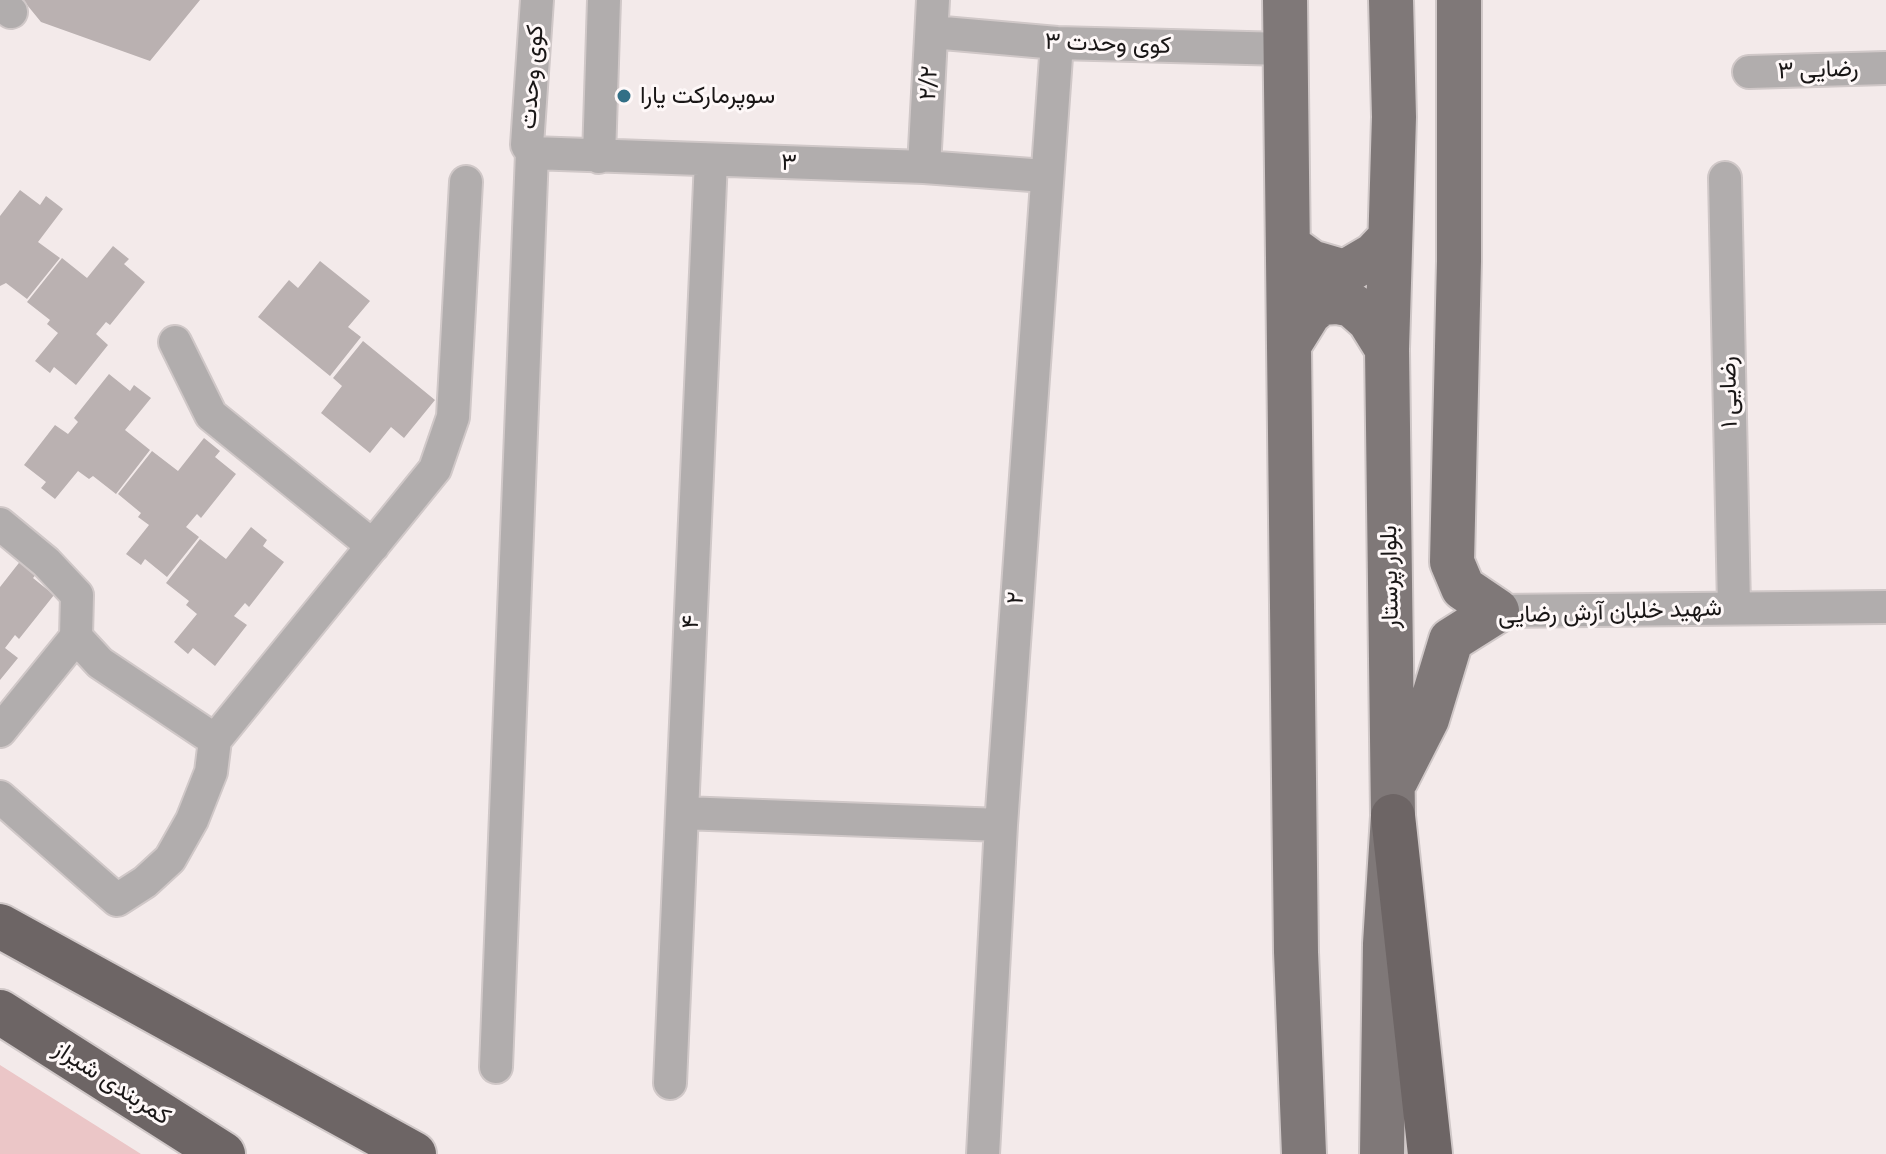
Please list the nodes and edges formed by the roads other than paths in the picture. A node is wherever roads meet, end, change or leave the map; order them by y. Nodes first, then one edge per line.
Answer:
1 (537, 0) edge
2 (604, 0) edge
3 (933, 0) edge
4 (1285, 0) edge
5 (1391, 0) edge
6 (1459, 0) edge
7 (932, 32) junction
8 (1057, 43) junction
9 (1285, 49) junction
10 (1886, 68) edge
11 (1749, 72) dead end
12 (532, 153) junction
13 (599, 157) junction
14 (711, 160) junction
15 (924, 167) junction
16 (1045, 176) junction
17 (1725, 178) dead end
18 (466, 182) dead end
19 (1390, 238) junction
20 (1289, 246) junction
21 (175, 342) dead end
22 (1289, 345) junction
23 (1387, 349) junction
24 (0, 524) edge
25 (373, 546) junction
26 (1734, 607) junction
27 (1886, 607) edge
28 (1497, 611) junction
29 (76, 637) junction
30 (0, 731) edge
31 (215, 740) junction
32 (0, 797) edge
33 (1393, 801) junction
34 (683, 813) junction
35 (1001, 825) junction
36 (0, 926) edge
37 (0, 1012) edge
38 (496, 1067) dead end
39 (670, 1083) dead end
40 (223, 1154) edge
41 (414, 1154) edge
42 (983, 1154) edge
43 (1304, 1154) edge
44 (1382, 1154) edge
45 (1430, 1154) edge

1 - 12 street, کوی وحدت
2 - 13 street
3 - 7 street, ۲/۲
4 - 9 main road
5 - 19 main road, بلوار پرستار
6 - 28 main road
7 - 8 street, کوی وحدت ۳
7 - 15 street, ۲/۲
8 - 9 street, کوی وحدت ۳
8 - 16 street, ۲
9 - 20 main road
10 - 11 street, رضایی ۳
12 - 13 street, ۳
12 - 38 street, کوی وحدت
13 - 14 street, ۳
14 - 15 street, ۳
14 - 34 street, ۴
15 - 16 street, ۳
16 - 35 street, ۲
17 - 26 street, رضایی ۱
18 - 25 street
19 - 20 main road
19 - 23 main road, بلوار پرستار
20 - 22 main road
21 - 25 street
22 - 23 main road
22 - 43 main road
23 - 33 main road, بلوار پرستار
24 - 29 street
25 - 31 street
26 - 27 street, شهید خلبان آرش رضایی
26 - 28 street, شهید خلبان آرش رضایی
28 - 33 main road, شهید خلبان آرش رضایی
29 - 30 street
29 - 31 street
31 - 32 street
33 - 44 main road, بلوار پرستار
33 - 45 highway
34 - 35 street
34 - 39 street, ۴
35 - 42 street, ۲
36 - 41 highway
37 - 40 highway, کمربندی شیراز

